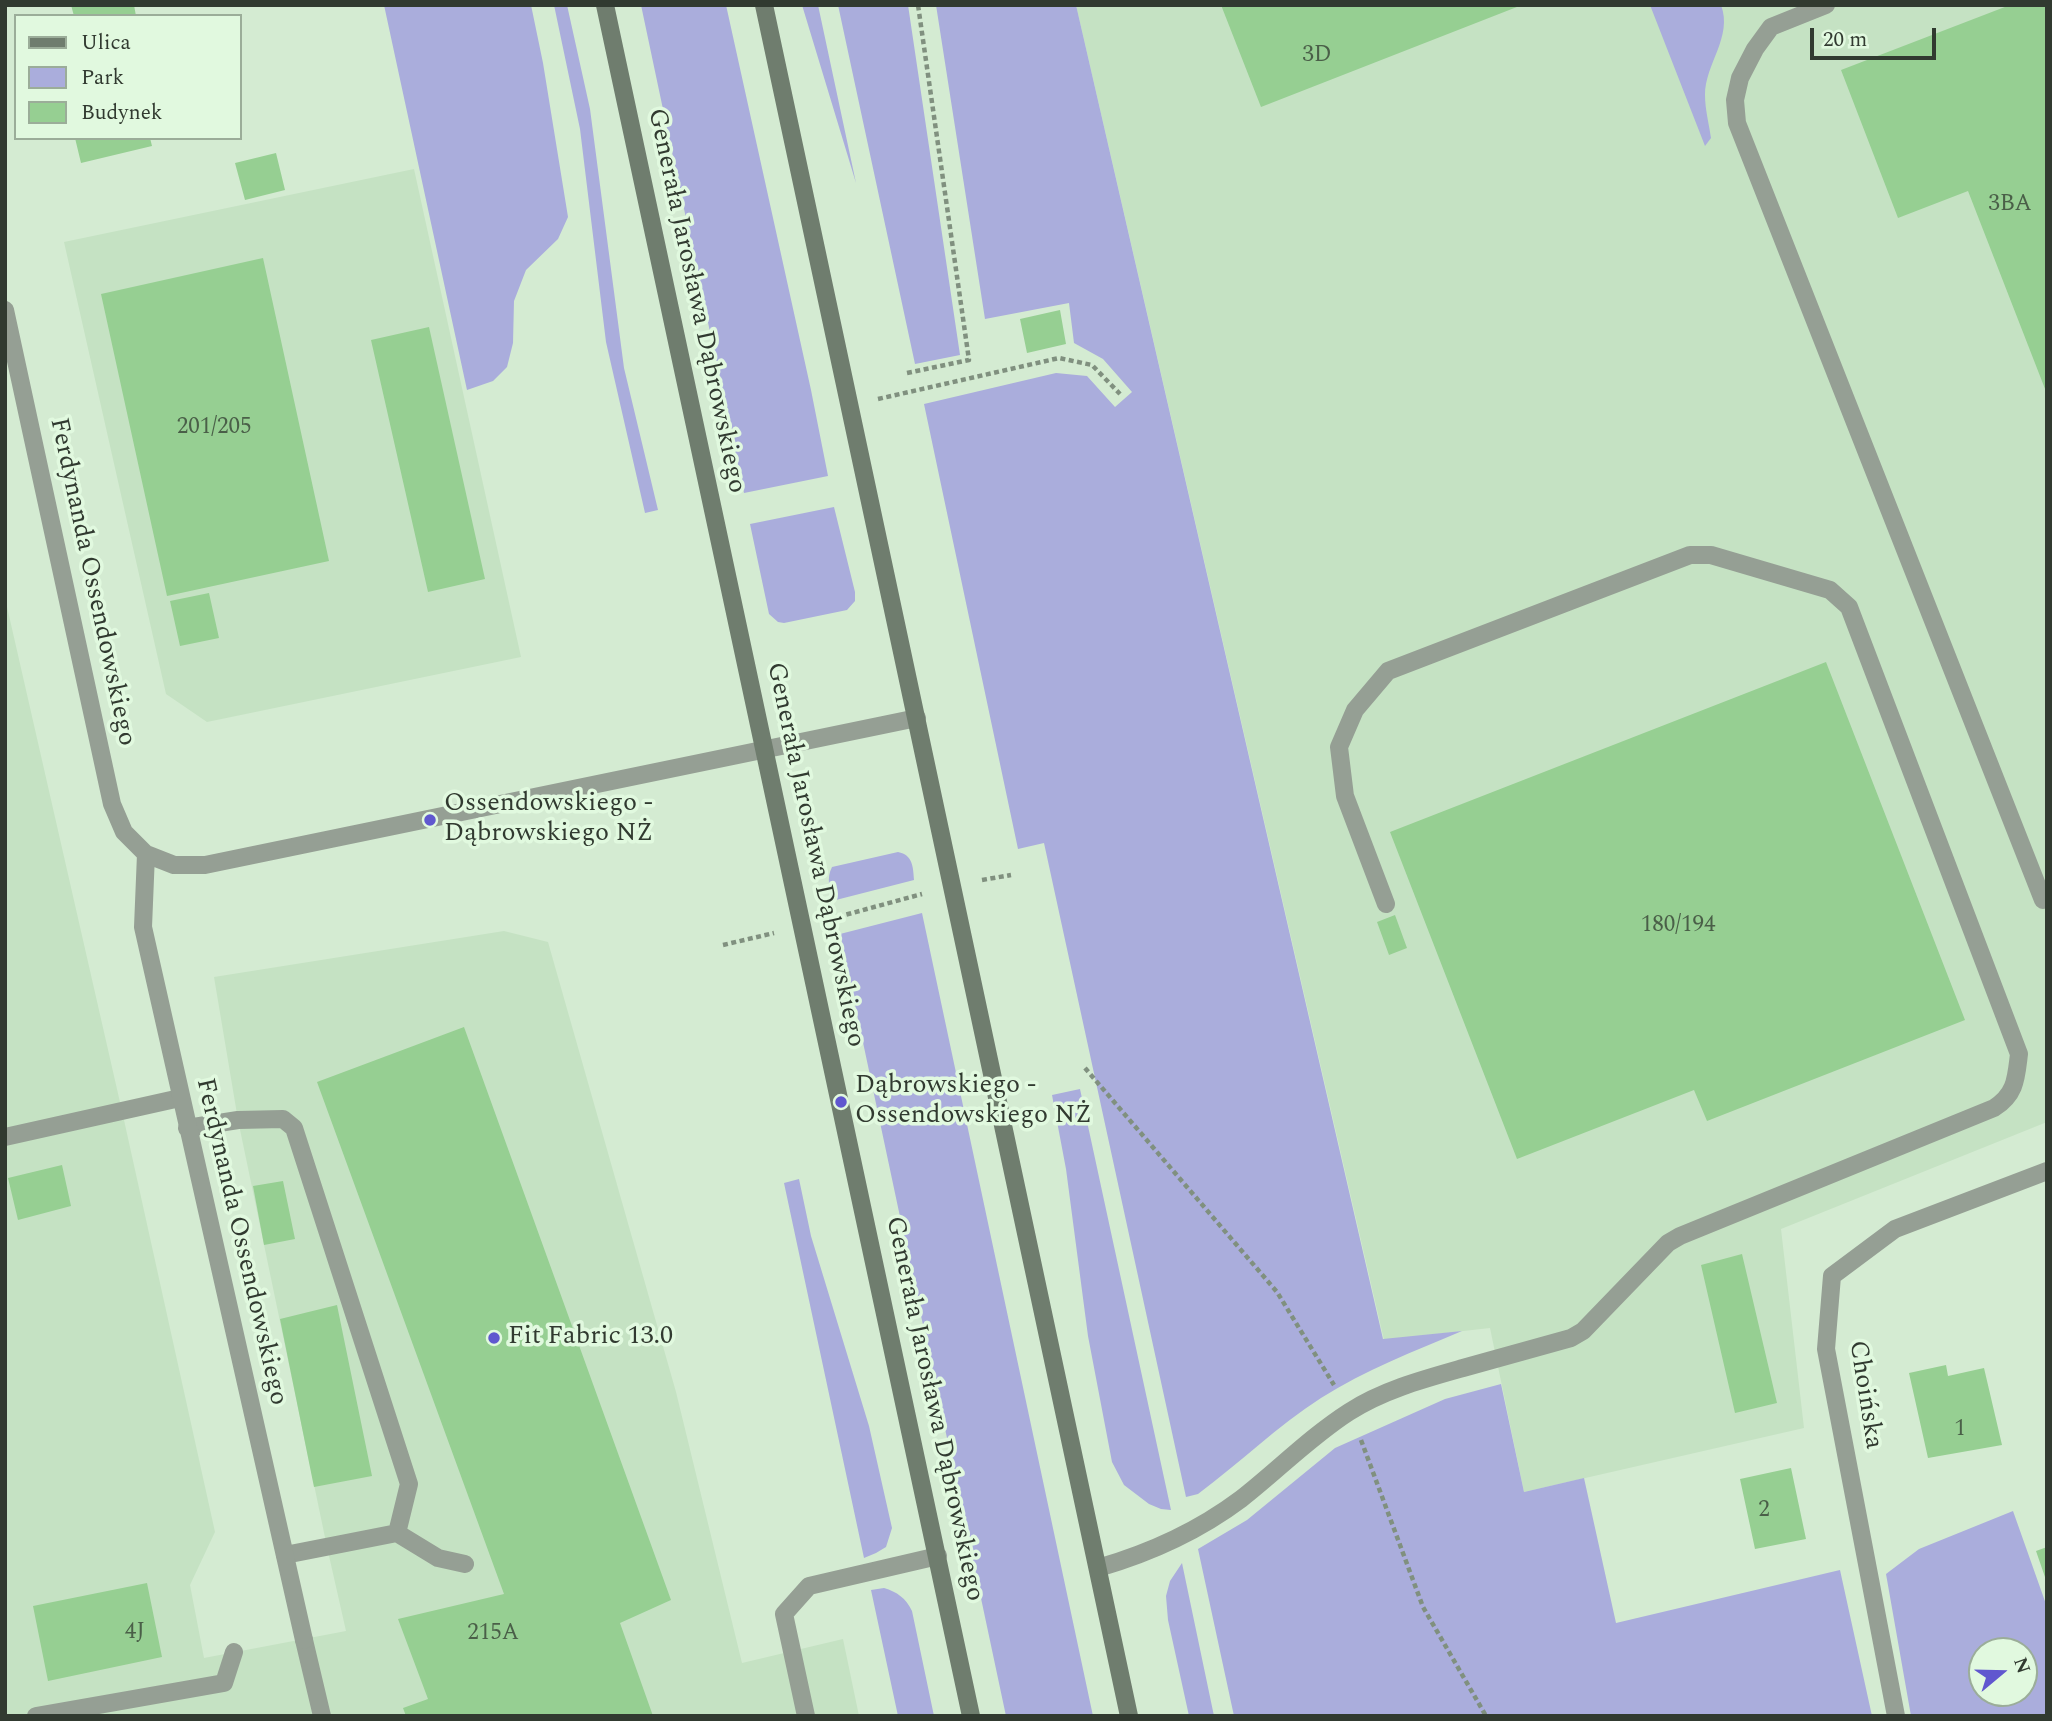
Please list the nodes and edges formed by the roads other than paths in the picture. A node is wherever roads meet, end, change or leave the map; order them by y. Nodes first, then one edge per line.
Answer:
1 (605, 5) edge
2 (764, 5) edge
3 (1826, 5) edge
4 (5, 310) edge
5 (917, 718) junction
6 (765, 750) junction
7 (146, 854) junction
8 (2043, 900) dead end
9 (1386, 904) dead end
10 (180, 1098) junction
11 (187, 1128) junction
12 (5, 1137) edge
13 (2047, 1171) edge
14 (397, 1533) junction
15 (285, 1555) junction
16 (937, 1556) junction
17 (465, 1564) dead end
18 (1098, 1568) junction
19 (234, 1652) dead end
20 (36, 1716) edge
21 (322, 1716) edge
22 (806, 1716) edge
23 (971, 1716) edge
24 (1129, 1716) edge
25 (1896, 1716) edge

1 - 6 main road, Generała Jarosława Dąbrowskiego
2 - 5 main road
3 - 8 street
4 - 7 street, Ferdynanda Ossendowskiego
5 - 6 street
5 - 18 main road
6 - 7 street
6 - 16 main road, Generała Jarosława Dąbrowskiego
7 - 10 street, Ferdynanda Ossendowskiego
9 - 18 street
10 - 11 street, Ferdynanda Ossendowskiego
10 - 12 street
11 - 14 street
11 - 15 street, Ferdynanda Ossendowskiego
13 - 25 street, Choińska
14 - 15 street
14 - 17 street
15 - 21 street, Ferdynanda Ossendowskiego
16 - 22 street
16 - 23 main road, Generała Jarosława Dąbrowskiego
18 - 24 main road
19 - 20 street

